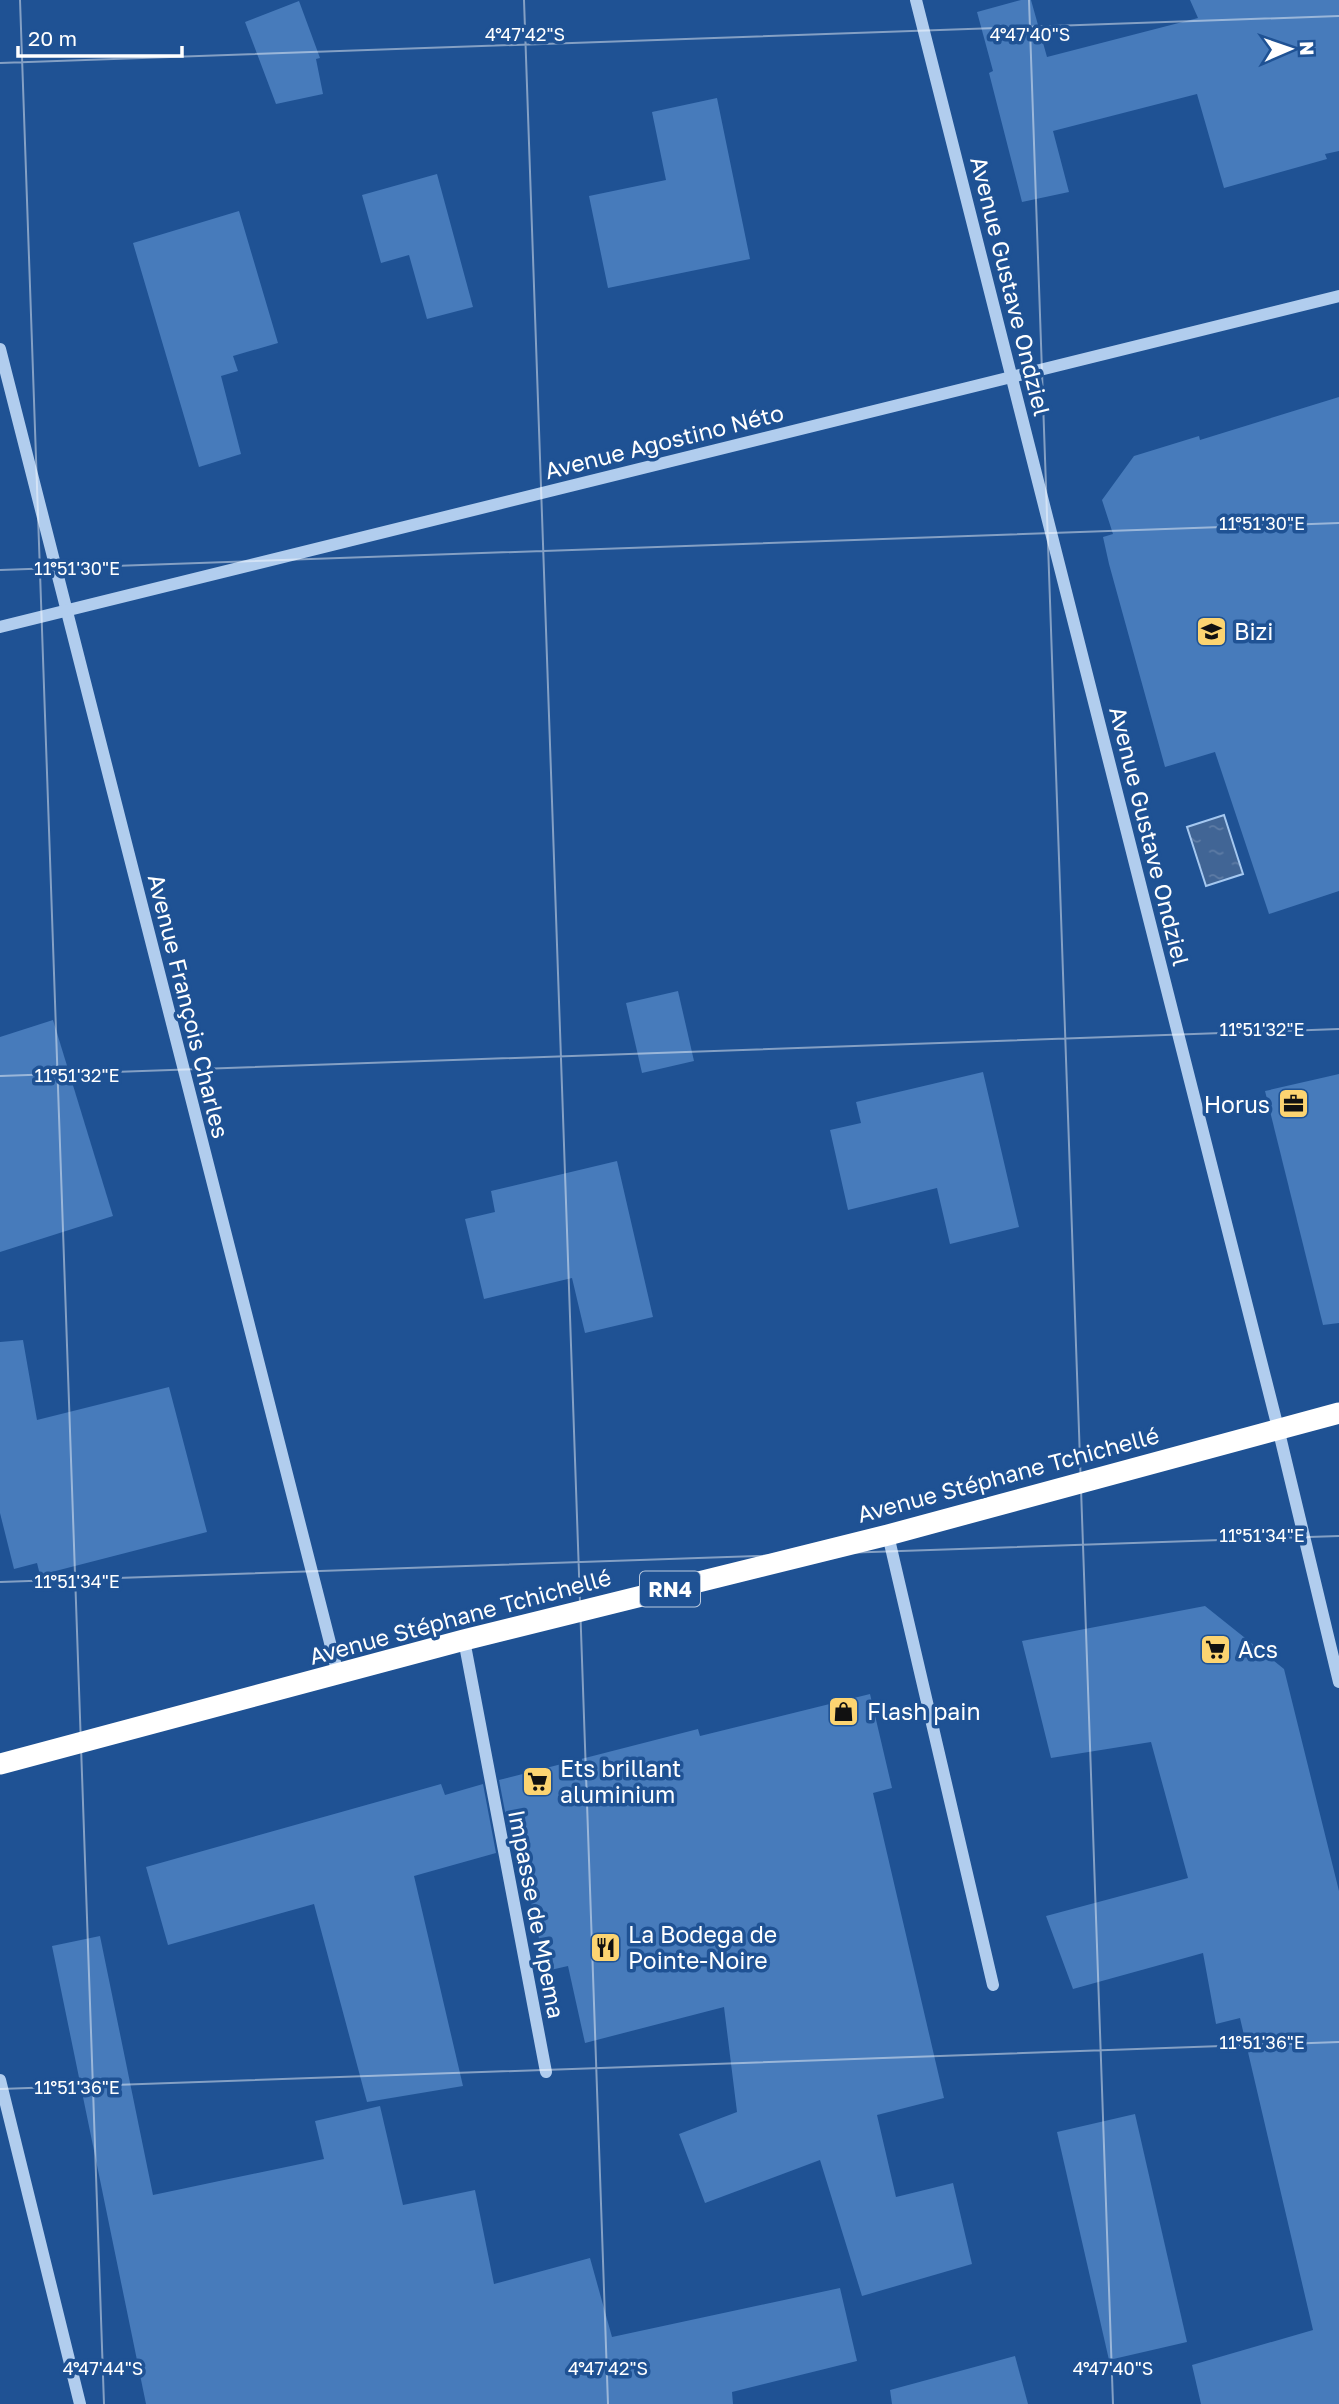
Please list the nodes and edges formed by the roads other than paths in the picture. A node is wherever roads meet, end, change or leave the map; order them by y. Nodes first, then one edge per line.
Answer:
1 (916, 0) edge
2 (1339, 296) edge
3 (0, 349) edge
4 (1012, 377) junction
5 (66, 610) junction
6 (0, 627) edge
7 (1339, 1413) edge
8 (1278, 1428) junction
9 (888, 1535) junction
10 (464, 1640) junction
11 (338, 1674) junction
12 (1339, 1682) edge
13 (0, 1764) edge
14 (993, 1985) dead end
15 (546, 2072) dead end
16 (0, 2080) edge
17 (80, 2404) edge

1 - 4 street, Avenue Gustave Ondziel
2 - 4 street, Avenue Agostino Néto
3 - 5 street, Avenue François Charles
4 - 5 street, Avenue Agostino Néto
4 - 8 street, Avenue Gustave Ondziel
5 - 6 street, Avenue Agostino Néto
5 - 11 street, Avenue François Charles
7 - 8 highway, Avenue Stéphane Tchichellé / RN4
8 - 9 highway, Avenue Stéphane Tchichellé / RN4
8 - 12 street, Avenue Gustave Ondziel
9 - 10 highway, Avenue Stéphane Tchichellé / RN4
9 - 14 street
10 - 11 highway, Avenue Stéphane Tchichellé / RN4
10 - 15 street, Impasse de Mpema
11 - 13 highway, Avenue Stéphane Tchichellé / RN4
16 - 17 street

